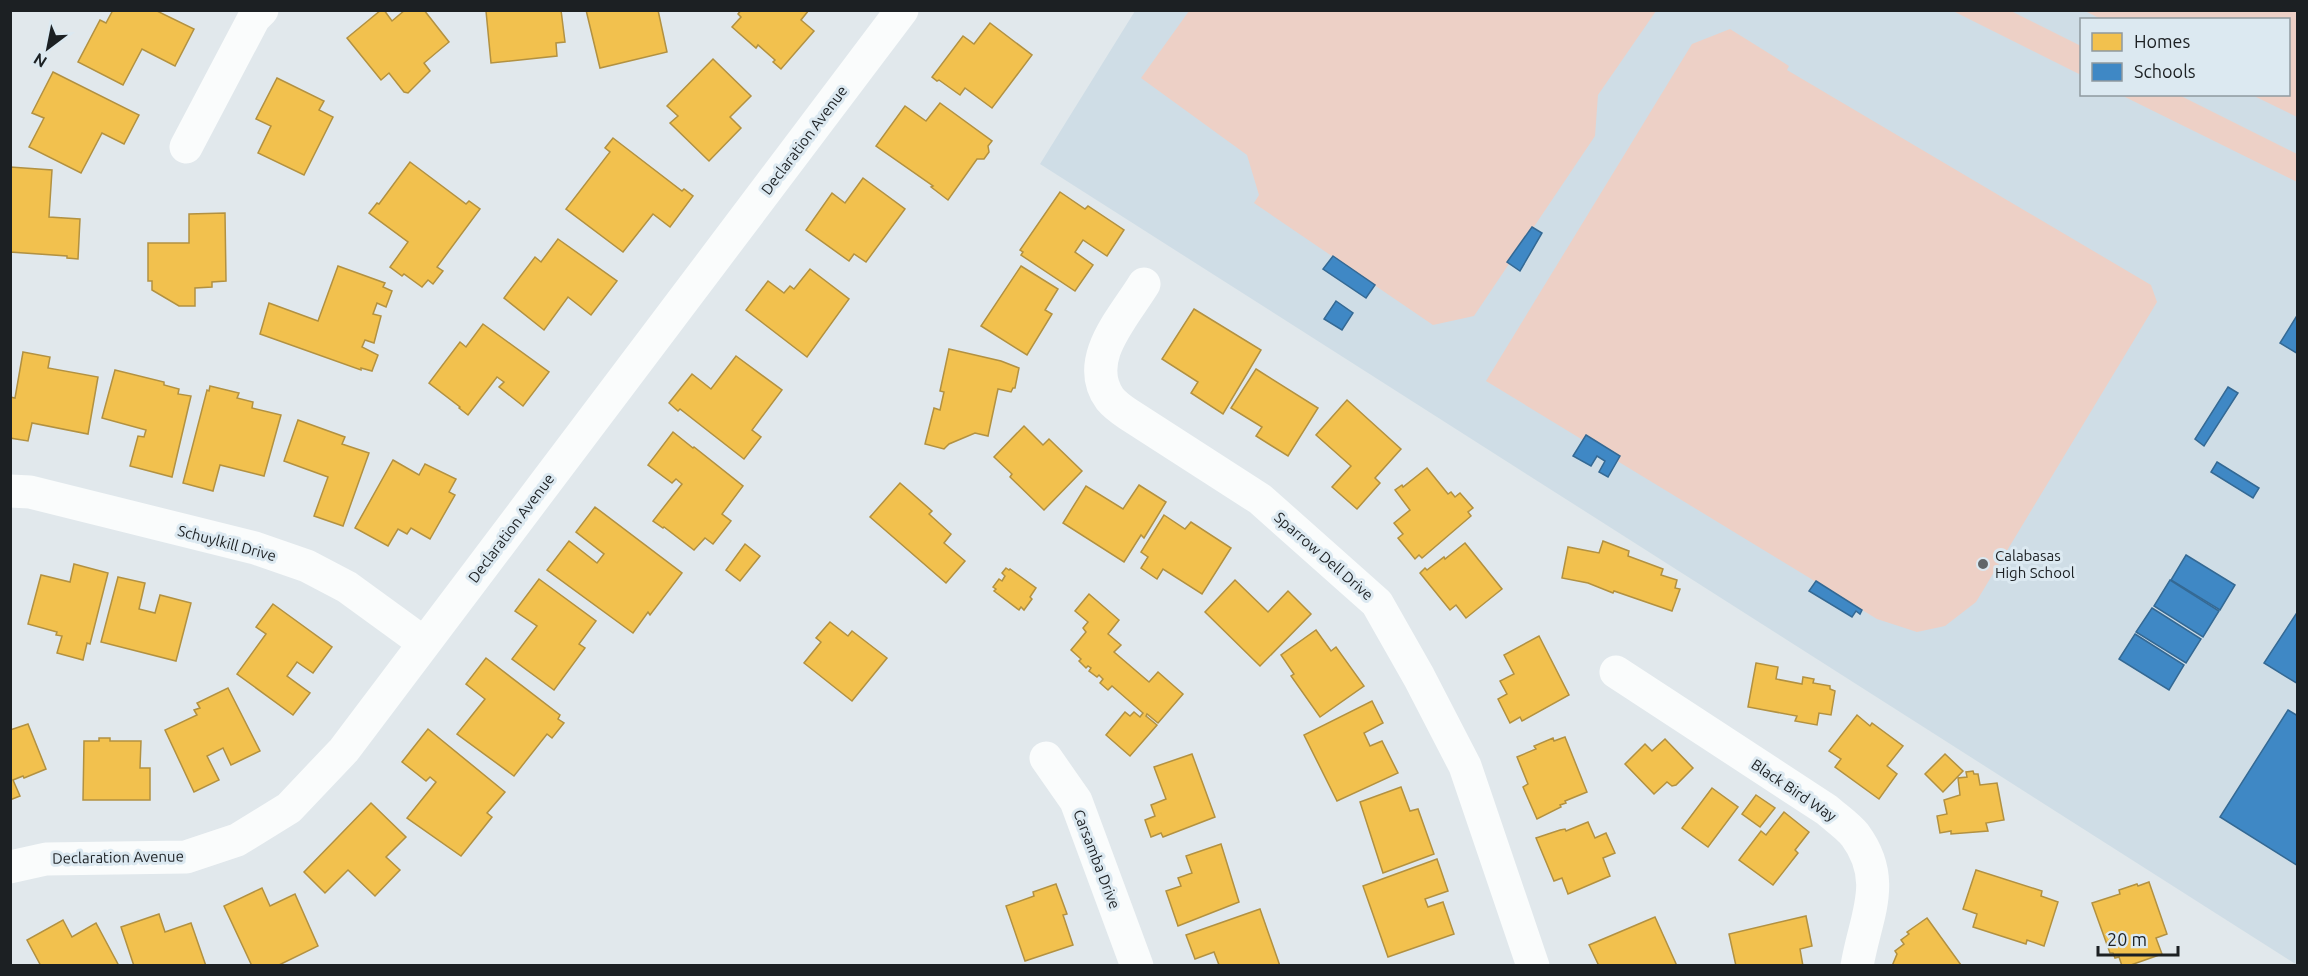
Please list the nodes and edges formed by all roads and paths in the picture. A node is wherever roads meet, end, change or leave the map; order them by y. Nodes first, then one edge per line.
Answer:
1 (262, 10) edge
2 (902, 10) edge
3 (186, 147) dead end
4 (1144, 284) dead end
5 (10, 491) edge
6 (424, 643) junction
7 (1616, 672) dead end
8 (1046, 758) dead end
9 (10, 867) edge
10 (1528, 964) edge
11 (1137, 966) edge
12 (1857, 966) edge

1 - 3 street
2 - 6 street, Declaration Avenue
4 - 10 street, Sparrow Dell Drive
5 - 6 street, Schuylkill Drive
6 - 9 street, Declaration Avenue
7 - 12 street, Black Bird Way
8 - 11 street, Carsamba Drive

